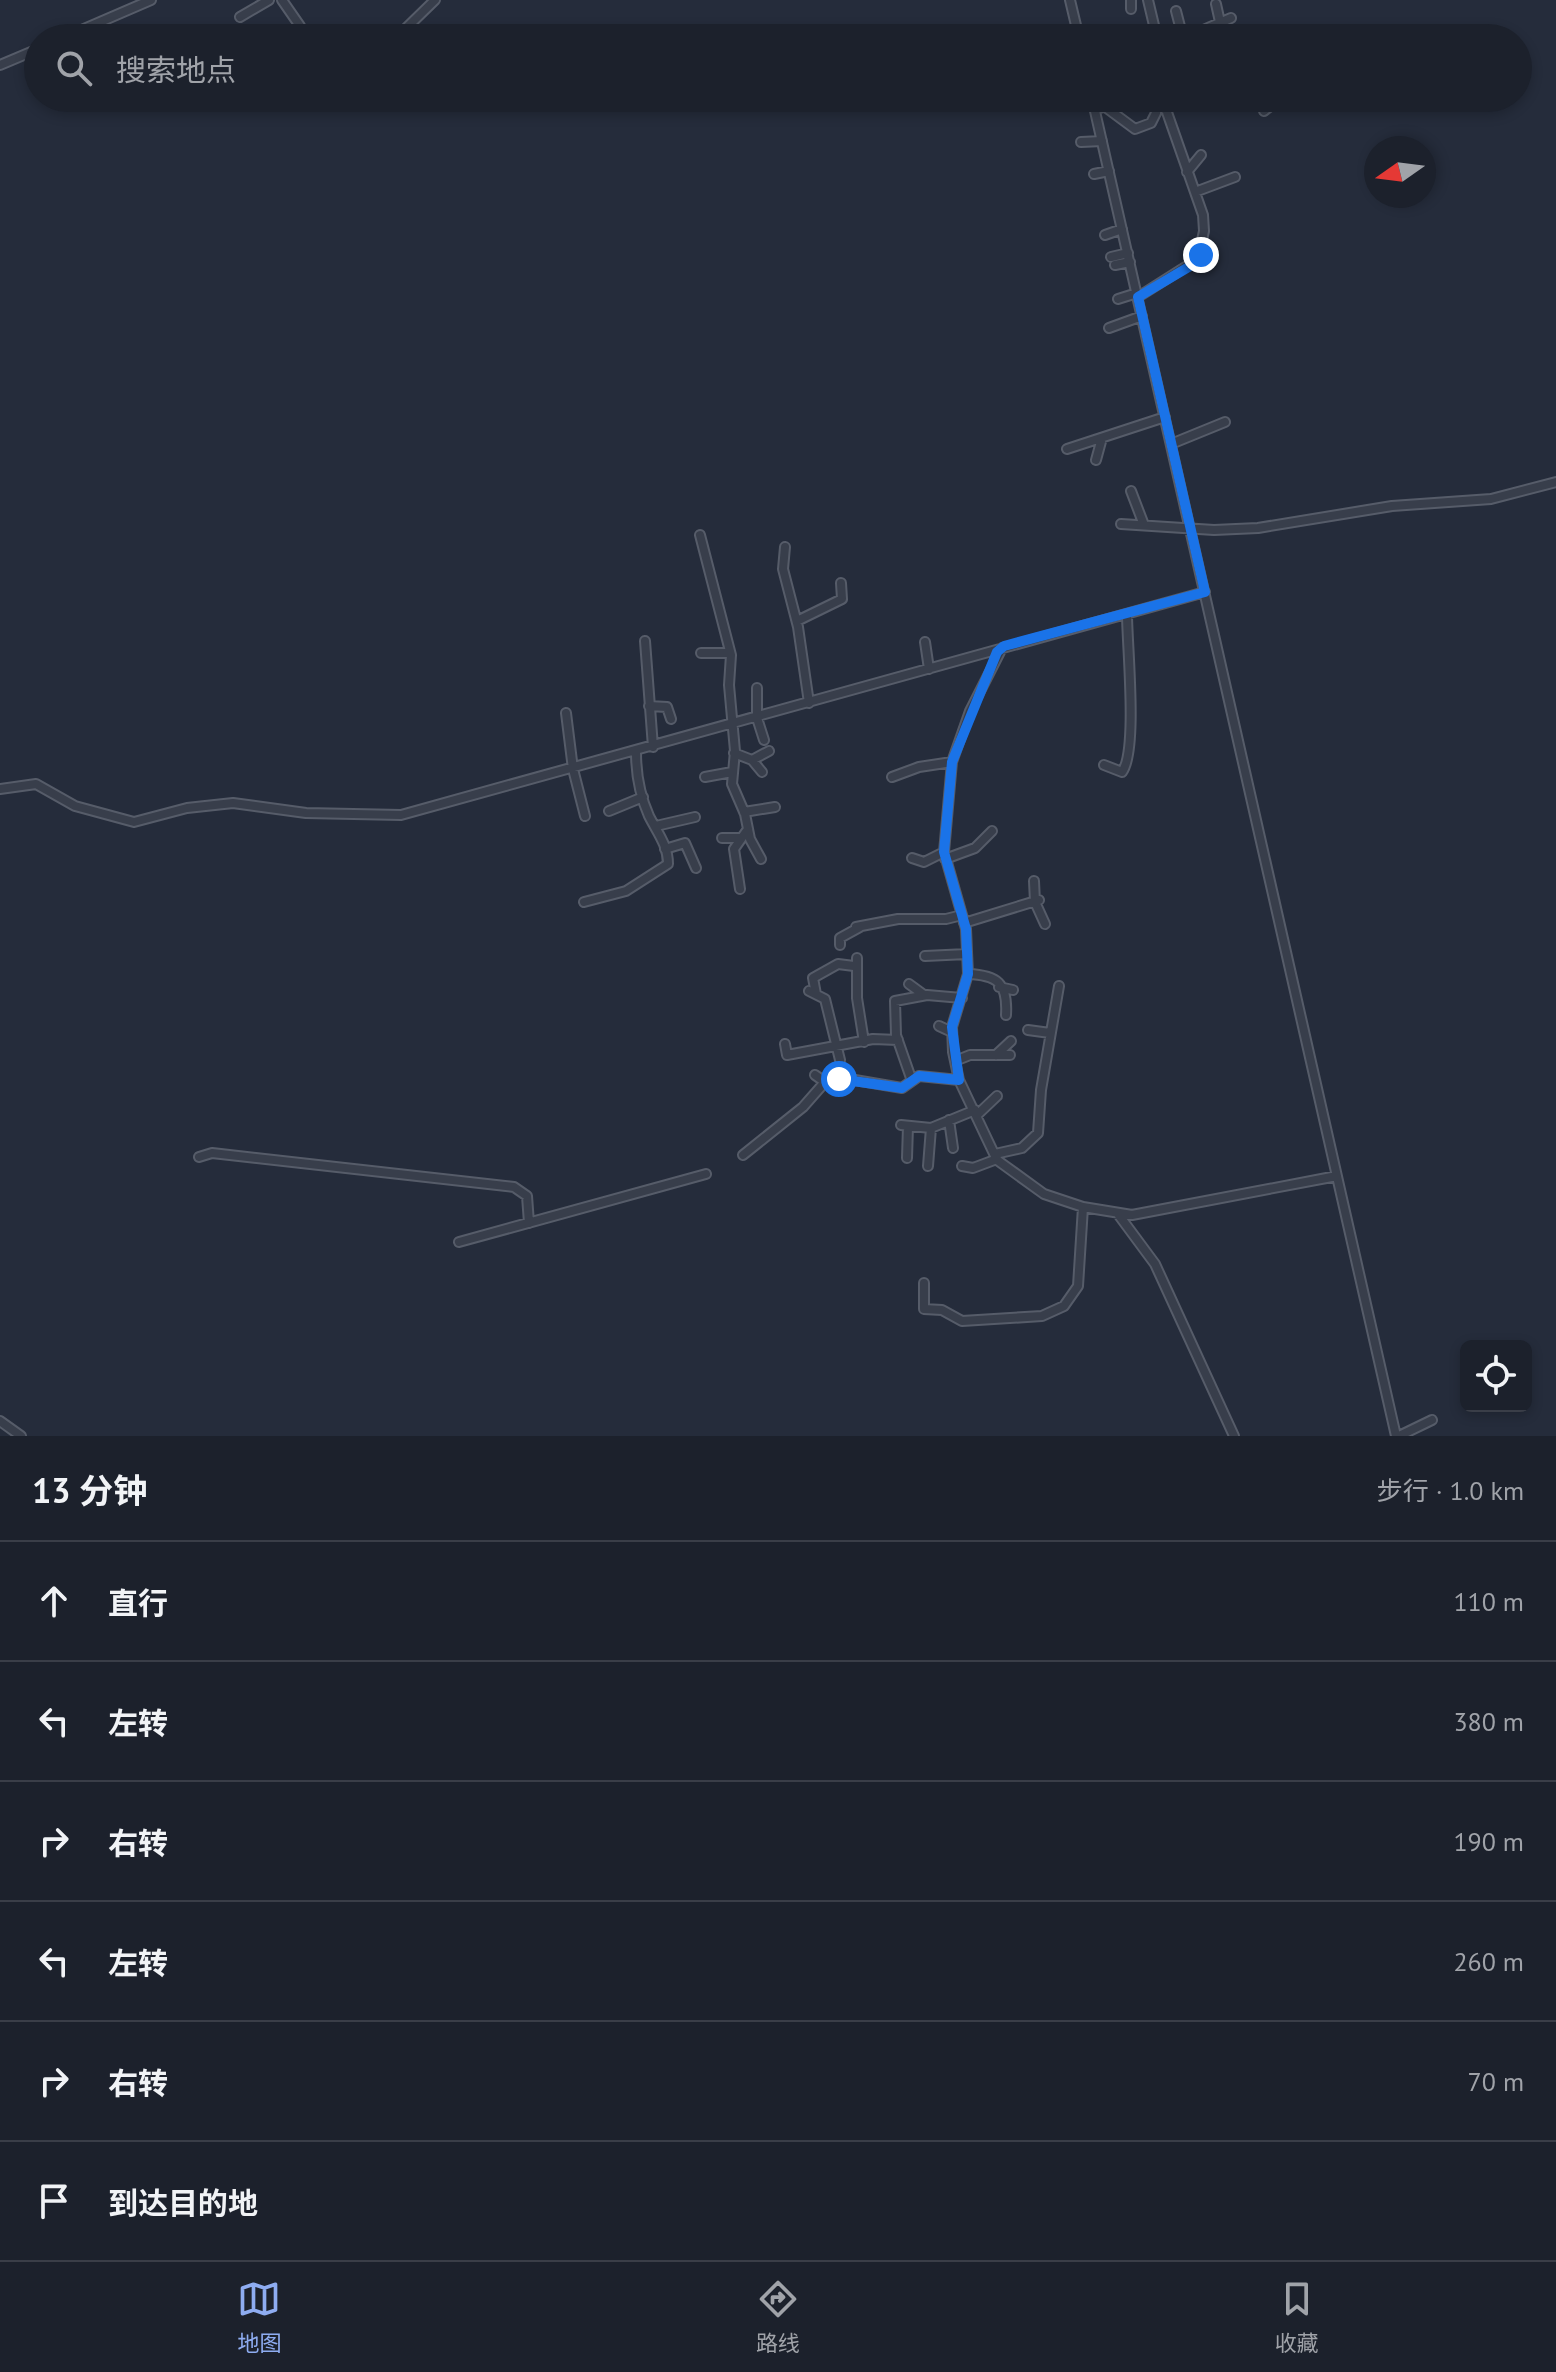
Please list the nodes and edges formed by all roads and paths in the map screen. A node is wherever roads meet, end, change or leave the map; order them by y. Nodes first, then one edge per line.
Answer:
1 (151, 0) edge
2 (269, 0) edge
3 (282, 0) edge
4 (435, 0) edge
5 (1148, 0) edge
6 (1072, 1) edge
7 (1216, 4) dead end
8 (1176, 11) dead end
9 (240, 17) dead end
10 (1231, 18) dead end
11 (1220, 22) junction
12 (95, 24) edge
13 (299, 24) edge
14 (410, 24) edge
15 (1076, 24) edge
16 (1154, 24) edge
17 (1180, 24) edge
18 (1216, 24) edge
19 (24, 55) edge
20 (0, 65) edge
21 (1100, 112) edge
22 (1107, 112) edge
23 (1160, 112) edge
24 (1161, 112) edge
25 (1102, 141) junction
26 (1081, 142) dead end
27 (1201, 155) dead end
28 (1109, 171) junction
29 (1187, 172) junction
30 (1094, 174) dead end
31 (1235, 177) dead end
32 (1195, 192) junction
33 (1122, 229) junction
34 (1105, 235) dead end
35 (1129, 258) junction
36 (1113, 261) dead end
37 (1137, 295) junction
38 (1118, 299) dead end
39 (1142, 316) junction
40 (1109, 328) dead end
41 (1165, 417) junction
42 (1225, 422) dead end
43 (1102, 438) junction
44 (1171, 444) junction
45 (1067, 449) dead end
46 (1096, 460) dead end
47 (1556, 482) edge
48 (1131, 491) dead end
49 (1121, 524) dead end
50 (1144, 525) junction
51 (1191, 529) junction
52 (700, 535) dead end
53 (785, 547) dead end
54 (841, 583) dead end
55 (1205, 592) junction
56 (1127, 614) junction
57 (797, 621) junction
58 (645, 641) dead end
59 (925, 642) dead end
60 (1004, 646) junction
61 (701, 653) dead end
62 (730, 653) junction
63 (929, 669) junction
64 (757, 688) dead end
65 (809, 703) junction
66 (649, 706) junction
67 (566, 713) dead end
68 (757, 718) junction
69 (671, 719) dead end
70 (734, 725) junction
71 (764, 740) dead end
72 (653, 747) junction
73 (769, 751) dead end
74 (636, 752) junction
75 (734, 753) junction
76 (752, 760) junction
77 (952, 762) junction
78 (1104, 765) dead end
79 (573, 769) junction
80 (732, 772) junction
81 (762, 772) dead end
82 (705, 777) dead end
83 (892, 777) dead end
84 (0, 789) edge
85 (643, 797) junction
86 (775, 807) dead end
87 (609, 811) dead end
88 (744, 812) junction
89 (585, 816) dead end
90 (695, 817) dead end
91 (656, 826) junction
92 (992, 831) dead end
93 (749, 834) junction
94 (722, 838) dead end
95 (740, 838) junction
96 (665, 849) junction
97 (945, 856) junction
98 (912, 858) dead end
99 (761, 859) dead end
100 (696, 868) dead end
101 (1034, 881) dead end
102 (740, 889) dead end
103 (1037, 901) junction
104 (584, 902) dead end
105 (934, 918) junction
106 (963, 919) junction
107 (1045, 924) dead end
108 (925, 926) dead end
109 (840, 945) dead end
110 (967, 954) junction
111 (925, 956) dead end
112 (968, 974) junction
113 (909, 984) dead end
114 (1059, 986) dead end
115 (999, 987) junction
116 (1013, 990) dead end
117 (924, 995) junction
118 (962, 998) junction
119 (1006, 1015) dead end
120 (939, 1026) dead end
121 (1028, 1030) dead end
122 (952, 1032) junction
123 (1050, 1033) junction
124 (898, 1040) junction
125 (1011, 1041) dead end
126 (864, 1042) junction
127 (785, 1044) dead end
128 (837, 1045) junction
129 (1010, 1055) dead end
130 (995, 1056) junction
131 (840, 1060) dead end
132 (955, 1061) junction
133 (815, 1075) dead end
134 (959, 1080) junction
135 (912, 1081) junction
136 (825, 1082) junction
137 (997, 1096) dead end
138 (976, 1113) junction
139 (949, 1120) junction
140 (931, 1128) junction
141 (953, 1148) dead end
142 (743, 1155) dead end
143 (996, 1156) junction
144 (199, 1157) dead end
145 (907, 1158) dead end
146 (928, 1166) dead end
147 (962, 1166) dead end
148 (706, 1174) dead end
149 (1337, 1176) junction
150 (1083, 1207) junction
151 (1118, 1214) junction
152 (529, 1223) junction
153 (459, 1242) dead end
154 (924, 1283) dead end
155 (1432, 1420) dead end
156 (0, 1421) edge
157 (21, 1436) edge
158 (1234, 1436) edge
159 (1397, 1436) edge

1 - 12 street
2 - 9 street
3 - 13 street
4 - 14 street
5 - 16 street
6 - 15 street
7 - 11 street
8 - 17 street
10 - 11 street
11 - 18 street
19 - 20 street
21 - 25 street
22 - 23 street
24 - 29 street
25 - 26 street
25 - 28 street
27 - 29 street
28 - 30 street
28 - 33 street
29 - 32 street
31 - 32 street
32 - 37 street
33 - 34 street
33 - 35 street
35 - 36 street
35 - 37 street
37 - 38 street
37 - 39 street
39 - 40 street
39 - 41 street
41 - 43 street
41 - 44 street
42 - 44 street
43 - 45 street
43 - 46 street
44 - 51 street
47 - 51 street
48 - 50 street
49 - 50 street
50 - 51 street
51 - 55 street
52 - 62 street
53 - 57 street
54 - 57 street
55 - 56 street
55 - 149 street
56 - 60 street
56 - 78 street
57 - 65 street
58 - 66 street
59 - 63 street
60 - 63 street
60 - 77 street
61 - 62 street
62 - 70 street
63 - 65 street
64 - 68 street
65 - 68 street
66 - 69 street
66 - 72 street
67 - 79 street
68 - 70 street
68 - 71 street
70 - 72 street
70 - 75 street
72 - 74 street
73 - 76 street
74 - 79 street
74 - 85 street
75 - 76 street
75 - 80 street
76 - 81 street
77 - 83 street
77 - 97 street
79 - 84 street
79 - 89 street
80 - 82 street
80 - 88 street
85 - 87 street
85 - 91 street
86 - 88 street
88 - 93 street
90 - 91 street
91 - 96 street
92 - 97 street
93 - 95 street
93 - 99 street
94 - 95 street
95 - 102 street
96 - 100 street
96 - 104 street
97 - 98 street
97 - 106 street
101 - 103 street
103 - 106 street
103 - 107 street
105 - 106 street
105 - 108 street
105 - 109 street
106 - 110 street
110 - 111 street
110 - 112 street
112 - 115 street
112 - 118 street
113 - 117 street
114 - 123 street
115 - 116 street
115 - 119 street
117 - 118 street
117 - 124 street
118 - 122 street
120 - 122 street
121 - 123 street
122 - 132 street
123 - 143 street
124 - 126 street
124 - 135 street
125 - 130 street
126 - 128 street
126 - 128 street
127 - 128 street
128 - 131 street
129 - 130 street
130 - 132 street
132 - 134 street
133 - 136 street
134 - 135 street
134 - 138 street
135 - 136 street
136 - 142 street
137 - 138 street
138 - 139 street
138 - 143 street
139 - 140 street
139 - 141 street
140 - 145 street
140 - 146 street
143 - 147 street
143 - 150 street
144 - 152 street
148 - 152 street
149 - 151 street
149 - 159 street
150 - 151 street
150 - 154 street
151 - 158 street
152 - 153 street
155 - 159 street
156 - 157 street

